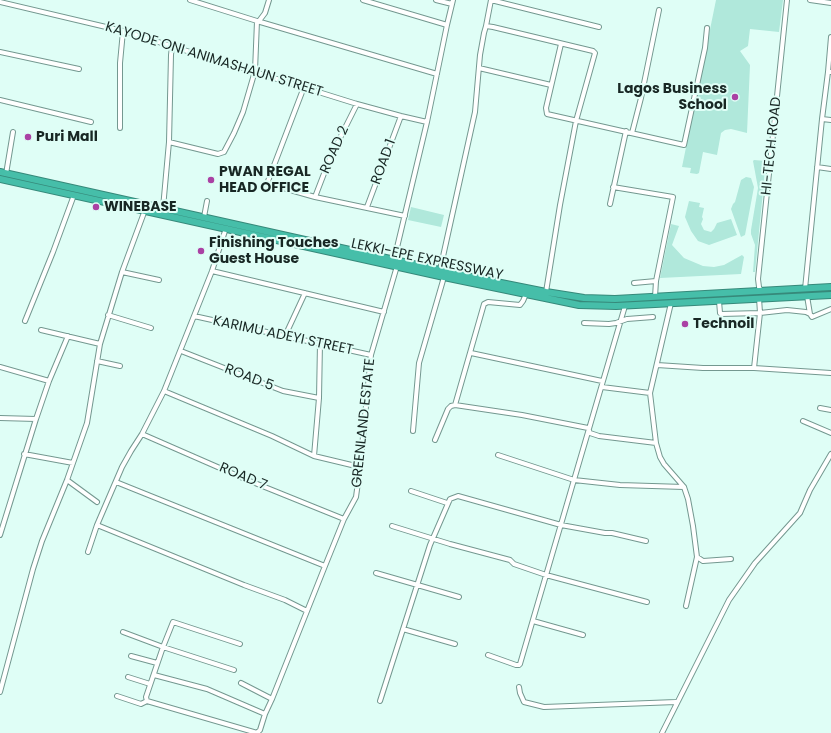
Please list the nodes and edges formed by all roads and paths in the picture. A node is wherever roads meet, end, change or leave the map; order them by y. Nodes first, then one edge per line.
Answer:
1 (190, 0) edge
2 (269, 0) edge
3 (363, 0) edge
4 (436, 0) edge
5 (491, 0) edge
6 (787, 0) edge
7 (810, 0) edge
8 (0, 2) edge
9 (453, 2) edge
10 (831, 3) edge
11 (659, 10) dead end
12 (258, 21) junction
13 (447, 25) junction
14 (486, 26) junction
15 (599, 27) dead end
16 (707, 28) dead end
17 (123, 31) junction
18 (831, 37) edge
19 (561, 44) junction
20 (172, 46) junction
21 (0, 52) edge
22 (79, 68) dead end
23 (479, 68) junction
24 (255, 71) junction
25 (829, 72) edge
26 (437, 74) junction
27 (551, 85) junction
28 (304, 87) junction
29 (0, 100) edge
30 (357, 104) junction
31 (401, 116) junction
32 (822, 119) junction
33 (831, 120) edge
34 (576, 121) junction
35 (91, 122) dead end
36 (427, 122) junction
37 (120, 128) dead end
38 (13, 132) dead end
39 (626, 132) junction
40 (632, 133) junction
41 (170, 142) junction
42 (817, 168) junction
43 (831, 169) edge
44 (3, 173) edge
45 (0, 179) edge
46 (613, 187) junction
47 (74, 195) junction
48 (315, 197) junction
49 (207, 201) dead end
50 (610, 204) dead end
51 (367, 207) junction
52 (163, 208) junction
53 (145, 210) junction
54 (405, 216) junction
55 (204, 217) junction
56 (226, 228) junction
57 (341, 251) junction
58 (394, 260) junction
59 (398, 266) junction
60 (440, 270) junction
61 (212, 271) junction
62 (122, 272) junction
63 (444, 276) junction
64 (159, 280) dead end
65 (656, 281) junction
66 (634, 283) dead end
67 (831, 287) edge
68 (805, 289) junction
69 (761, 291) junction
70 (305, 292) junction
71 (546, 292) junction
72 (526, 294) junction
73 (831, 295) edge
74 (807, 296) junction
75 (655, 297) junction
76 (759, 298) junction
77 (719, 301) junction
78 (671, 303) junction
79 (625, 306) junction
80 (831, 309) edge
81 (384, 312) junction
82 (760, 313) junction
83 (810, 314) junction
84 (108, 315) junction
85 (194, 316) junction
86 (653, 317) dead end
87 (25, 321) dead end
88 (620, 322) junction
89 (584, 323) dead end
90 (151, 328) dead end
91 (41, 330) dead end
92 (68, 336) junction
93 (286, 336) junction
94 (320, 343) junction
95 (100, 344) junction
96 (181, 351) junction
97 (470, 353) junction
98 (371, 355) junction
99 (97, 361) junction
100 (657, 365) junction
101 (120, 366) dead end
102 (0, 367) edge
103 (754, 368) junction
104 (831, 373) edge
105 (50, 381) junction
106 (602, 381) junction
107 (602, 387) junction
108 (164, 391) junction
109 (650, 393) junction
110 (319, 398) junction
111 (454, 405) junction
112 (820, 408) dead end
113 (831, 410) edge
114 (0, 418) edge
115 (36, 419) junction
116 (803, 421) dead end
117 (588, 428) junction
118 (413, 431) dead end
119 (831, 433) edge
120 (142, 434) junction
121 (435, 440) dead end
122 (656, 443) junction
123 (24, 454) junction
124 (831, 454) edge
125 (498, 455) dead end
126 (314, 456) junction
127 (73, 463) junction
128 (360, 467) junction
129 (67, 480) junction
130 (574, 480) junction
131 (116, 482) junction
132 (684, 487) junction
133 (411, 492) dead end
134 (448, 501) junction
135 (97, 502) dead end
136 (344, 519) junction
137 (97, 524) junction
138 (561, 525) junction
139 (392, 526) dead end
140 (0, 535) edge
141 (432, 539) junction
142 (646, 541) dead end
143 (88, 552) dead end
144 (697, 557) junction
145 (731, 559) dead end
146 (325, 566) junction
147 (376, 573) dead end
148 (546, 575) junction
149 (418, 584) junction
150 (459, 597) dead end
151 (647, 602) dead end
152 (686, 606) dead end
153 (307, 611) junction
154 (533, 621) junction
155 (403, 629) junction
156 (123, 632) dead end
157 (583, 635) dead end
158 (240, 644) dead end
159 (455, 644) dead end
160 (163, 647) junction
161 (488, 655) dead end
162 (132, 656) dead end
163 (157, 663) junction
164 (234, 670) dead end
165 (154, 675) junction
166 (128, 678) dead end
167 (240, 683) dead end
168 (150, 684) junction
169 (519, 687) dead end
170 (0, 692) edge
171 (117, 696) dead end
172 (272, 699) junction
173 (147, 701) junction
174 (380, 701) dead end
175 (676, 702) junction
176 (265, 714) junction
177 (257, 733) edge
178 (662, 733) edge

1 - 12 street
2 - 12 street
3 - 13 street
4 - 9 street
5 - 14 street
5 - 15 street
6 - 69 street, HI-TECH ROAD
7 - 10 street
8 - 17 street, KAYODE ONI ANIMASHAUN STREET
9 - 13 street
11 - 40 street
12 - 24 street
12 - 26 street
13 - 26 street
14 - 19 street
14 - 23 street
16 - 40 street
17 - 20 street, KAYODE ONI ANIMASHAUN STREET
17 - 37 street
18 - 25 street
19 - 27 street
19 - 34 street
20 - 24 street, KAYODE ONI ANIMASHAUN STREET
20 - 41 street
21 - 22 street
23 - 27 street
23 - 60 street
24 - 28 street, KAYODE ONI ANIMASHAUN STREET
24 - 41 street
25 - 32 street
26 - 36 street
27 - 34 street
28 - 30 street, KAYODE ONI ANIMASHAUN STREET
28 - 48 street
29 - 35 street
30 - 31 street, KAYODE ONI ANIMASHAUN STREET
30 - 48 street, ROAD 2
31 - 36 street, KAYODE ONI ANIMASHAUN STREET
31 - 51 street, ROAD 1
32 - 33 street
32 - 42 street
34 - 39 street
34 - 71 street
36 - 54 street
38 - 44 street
39 - 40 street
39 - 46 street
41 - 52 street
42 - 43 street
42 - 68 street
44 - 52 highway, LEKKI-EPE EXPRESSWAY
45 - 47 highway, LEKKI-EPE EXPRESSWAY
46 - 50 street
46 - 65 street
47 - 53 highway, LEKKI-EPE EXPRESSWAY
47 - 87 street
48 - 51 street
49 - 55 street
51 - 54 street
52 - 55 highway, LEKKI-EPE EXPRESSWAY
53 - 56 highway, LEKKI-EPE EXPRESSWAY
53 - 62 street
54 - 58 street
55 - 57 highway, LEKKI-EPE EXPRESSWAY
56 - 57 highway, LEKKI-EPE EXPRESSWAY
56 - 61 street
57 - 58 highway, LEKKI-EPE EXPRESSWAY
57 - 59 highway, LEKKI-EPE EXPRESSWAY
58 - 60 highway, LEKKI-EPE EXPRESSWAY
59 - 63 highway, LEKKI-EPE EXPRESSWAY
59 - 81 street, GREENLAND ESTATE
60 - 71 highway, LEKKI-EPE EXPRESSWAY
61 - 70 street
61 - 85 street
62 - 64 street
62 - 84 street
63 - 72 highway, LEKKI-EPE EXPRESSWAY
63 - 118 street
65 - 66 street
65 - 75 street
67 - 68 highway, LEKKI-EPE EXPRESSWAY
68 - 69 highway, LEKKI-EPE EXPRESSWAY
69 - 75 highway, LEKKI-EPE EXPRESSWAY
70 - 81 street
70 - 93 street
71 - 75 highway, LEKKI-EPE EXPRESSWAY
72 - 79 highway, LEKKI-EPE EXPRESSWAY
72 - 97 street
73 - 74 highway, LEKKI-EPE EXPRESSWAY
74 - 76 highway, LEKKI-EPE EXPRESSWAY
74 - 83 street
76 - 77 highway, LEKKI-EPE EXPRESSWAY
76 - 82 street
77 - 78 highway, LEKKI-EPE EXPRESSWAY
77 - 82 street
78 - 79 highway, LEKKI-EPE EXPRESSWAY
78 - 100 street
79 - 88 street
80 - 83 street
81 - 98 street, GREENLAND ESTATE
82 - 83 street
82 - 103 street
84 - 90 street
84 - 95 street
85 - 93 street, KARIMU ADEYI STREET
85 - 96 street
86 - 88 street
88 - 89 street
88 - 106 street
91 - 92 street
92 - 95 street
92 - 105 street
93 - 94 street, KARIMU ADEYI STREET
94 - 98 street, KARIMU ADEYI STREET
94 - 110 street
95 - 99 street
96 - 108 street
96 - 110 street, ROAD 5
97 - 106 street
97 - 111 street
98 - 128 street, GREENLAND ESTATE
99 - 101 street
99 - 127 street
100 - 103 street
100 - 109 street
102 - 105 street
103 - 104 street
105 - 115 street
106 - 107 street
107 - 109 street
107 - 117 street
108 - 120 street
108 - 126 street
109 - 122 street
110 - 126 street
111 - 117 street
111 - 121 street
112 - 113 street
114 - 115 street
115 - 123 street
116 - 119 street
117 - 122 street
117 - 130 street
120 - 131 street
120 - 136 street, ROAD 7
122 - 132 street
123 - 127 street
123 - 140 street
124 - 175 street
125 - 130 street
126 - 128 street
127 - 129 street
128 - 136 street, GREENLAND ESTATE
129 - 135 street
129 - 170 street
130 - 132 street
130 - 138 street
131 - 137 street
131 - 146 street
132 - 144 street
133 - 134 street
134 - 138 street
134 - 141 street
136 - 146 street, GREENLAND ESTATE
137 - 143 street
137 - 153 street
138 - 142 street
138 - 148 street
139 - 141 street
141 - 148 street
141 - 149 street
144 - 145 street
144 - 152 street
146 - 153 street, GREENLAND ESTATE
147 - 149 street
148 - 151 street
148 - 154 street
149 - 150 street
149 - 155 street
153 - 172 street, GREENLAND ESTATE
154 - 157 street
154 - 161 street
155 - 159 street
155 - 174 street
156 - 160 street
158 - 160 street
160 - 163 street
160 - 164 street
162 - 163 street
163 - 165 street
165 - 168 street
165 - 176 street
166 - 168 street
167 - 172 street
168 - 173 street
169 - 175 street
171 - 173 street
172 - 176 street, GREENLAND ESTATE
173 - 177 street
175 - 178 street
176 - 177 street, GREENLAND ESTATE

